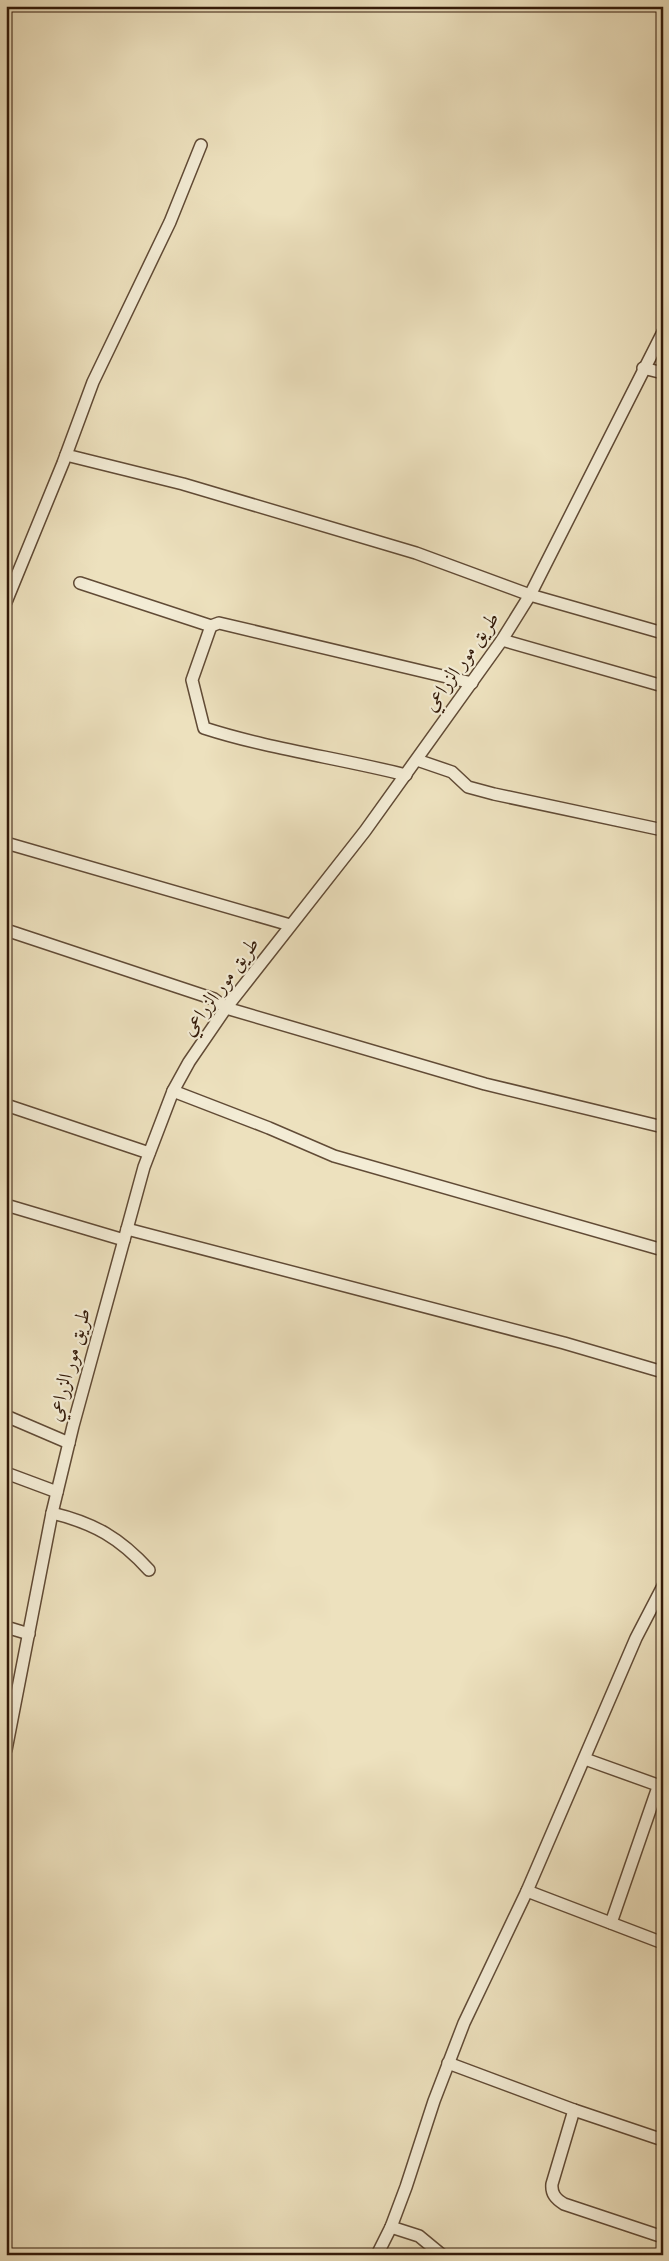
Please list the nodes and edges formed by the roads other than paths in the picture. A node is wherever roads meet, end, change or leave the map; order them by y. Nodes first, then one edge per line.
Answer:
1 (201, 145) dead end
2 (663, 332) edge
3 (643, 368) junction
4 (663, 373) edge
5 (66, 455) junction
6 (80, 583) dead end
7 (530, 595) junction
8 (6, 602) edge
9 (211, 626) junction
10 (663, 634) edge
11 (502, 640) junction
12 (472, 683) junction
13 (663, 686) edge
14 (417, 760) junction
15 (406, 775) junction
16 (663, 830) edge
17 (6, 843) edge
18 (290, 925) junction
19 (6, 930) edge
20 (226, 1008) junction
21 (173, 1091) junction
22 (6, 1105) edge
23 (663, 1127) edge
24 (149, 1153) junction
25 (6, 1204) edge
26 (125, 1234) junction
27 (663, 1250) edge
28 (663, 1372) edge
29 (6, 1416) edge
30 (69, 1443) junction
31 (6, 1472) edge
32 (57, 1492) junction
33 (52, 1513) junction
34 (148, 1570) dead end
35 (663, 1586) edge
36 (6, 1627) edge
37 (29, 1634) junction
38 (6, 1750) edge
39 (585, 1759) junction
40 (660, 1787) edge
41 (527, 1891) junction
42 (611, 1923) junction
43 (663, 1943) edge
44 (448, 2063) junction
45 (574, 2110) junction
46 (663, 2140) edge
47 (391, 2227) junction
48 (663, 2237) edge
49 (377, 2255) edge
50 (442, 2255) edge

1 - 5 street
2 - 3 street, طريق مور الزراعي
3 - 4 street
3 - 7 street, طريق مور الزراعي
5 - 7 street
5 - 8 street
6 - 9 street
7 - 10 street
7 - 11 street, طريق مور الزراعي
9 - 12 street
9 - 15 street
11 - 12 street, طريق مور الزراعي
11 - 13 street
12 - 14 street, طريق مور الزراعي
14 - 15 street, طريق مور الزراعي
14 - 16 street
15 - 18 street, طريق مور الزراعي
17 - 18 street
18 - 20 street, طريق مور الزراعي
19 - 20 street
20 - 21 street, طريق مور الزراعي
20 - 23 street
21 - 24 street, طريق مور الزراعي
21 - 27 street
22 - 24 street
24 - 26 street, طريق مور الزراعي
25 - 26 street
26 - 28 street
26 - 30 street, طريق مور الزراعي
29 - 30 street
30 - 32 street, طريق مور الزراعي
31 - 32 street
32 - 33 street, طريق مور الزراعي
33 - 34 street
33 - 37 street, طريق مور الزراعي
35 - 39 street
36 - 37 street
37 - 38 street, طريق مور الزراعي
39 - 40 street
39 - 41 street
40 - 42 street
41 - 42 street
41 - 44 street
42 - 43 street
44 - 45 street
44 - 47 street
45 - 46 street
45 - 48 street
47 - 49 street
47 - 50 street

